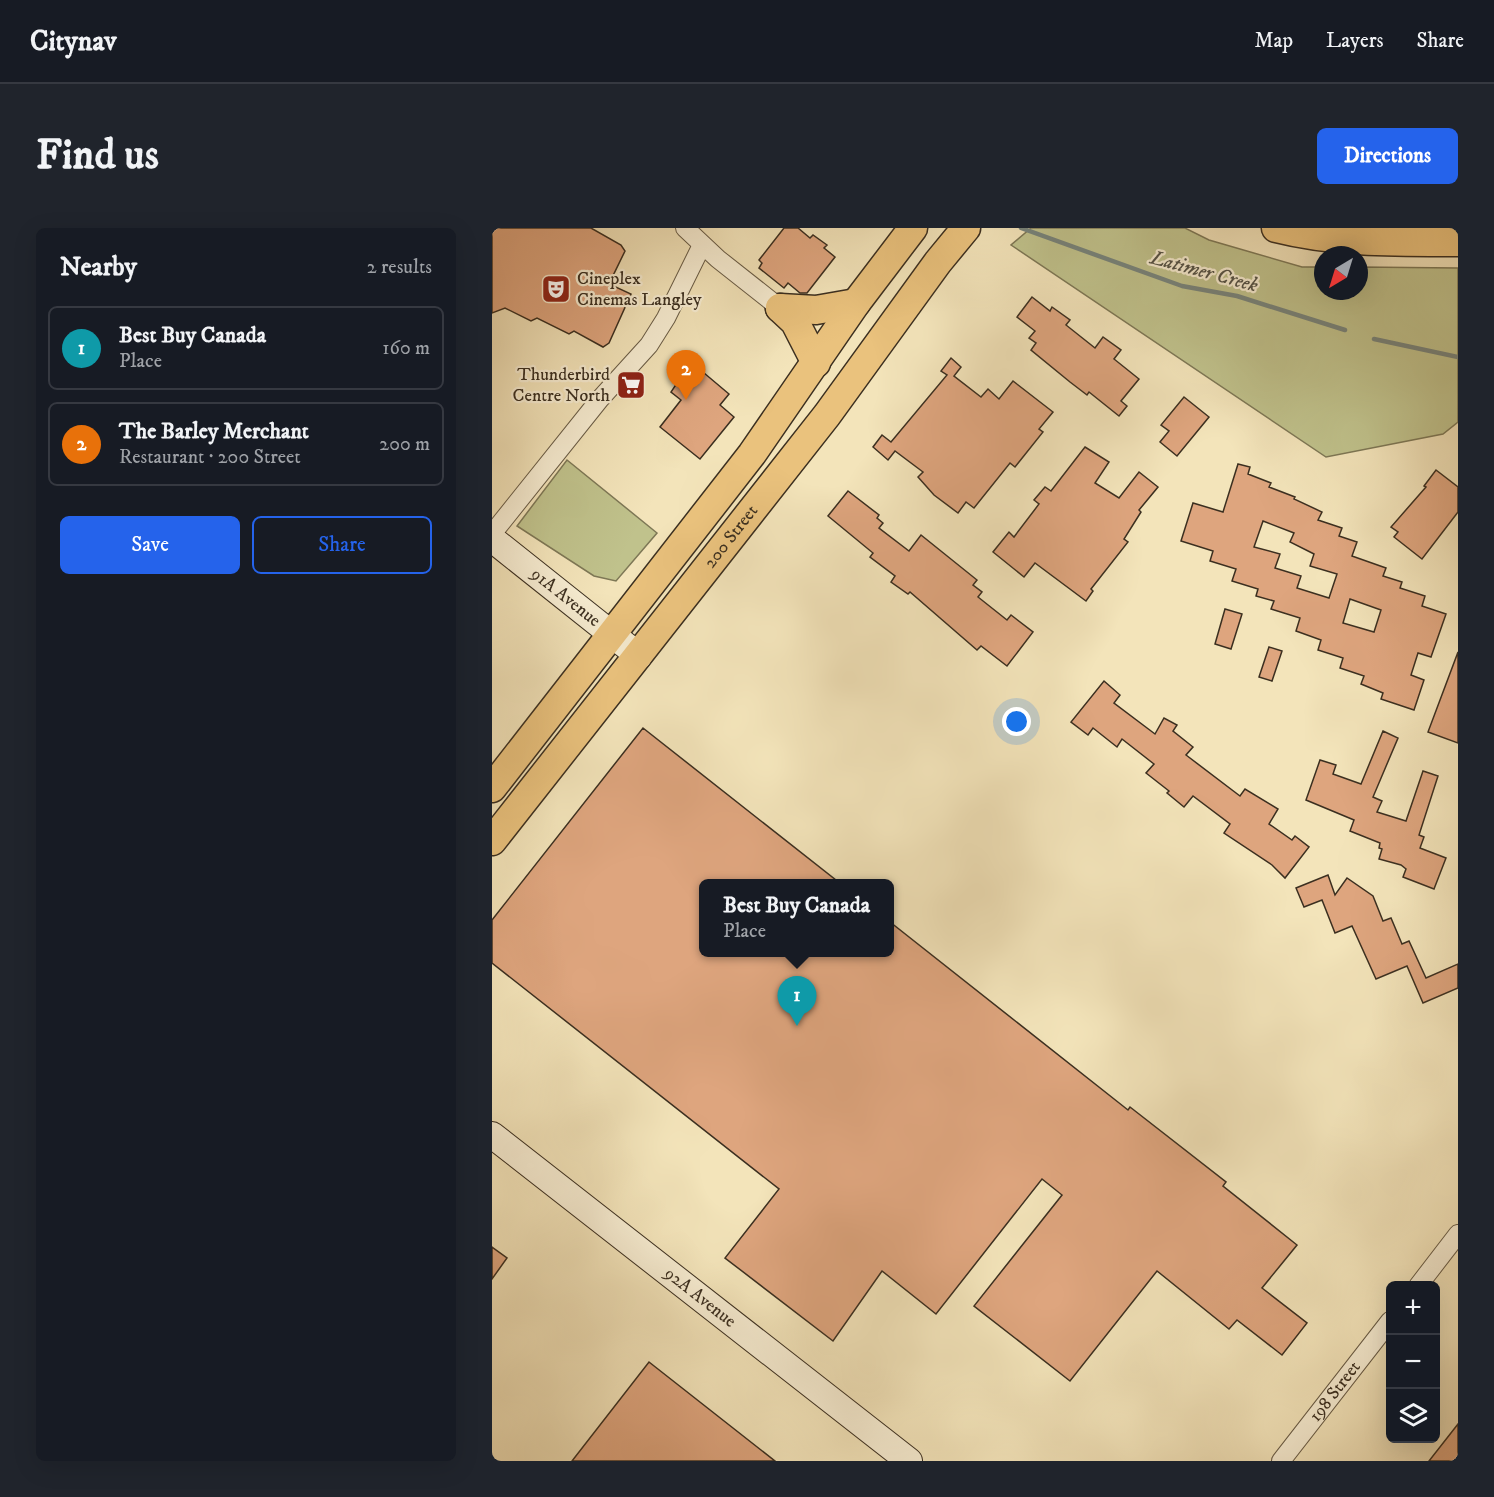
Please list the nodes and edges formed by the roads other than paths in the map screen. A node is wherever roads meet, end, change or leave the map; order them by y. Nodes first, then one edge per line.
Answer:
1 (685, 228) edge
2 (913, 228) edge
3 (966, 228) edge
4 (1276, 228) edge
5 (1458, 242) edge
6 (702, 245) junction
7 (856, 303) junction
8 (780, 308) junction
9 (816, 363) junction
10 (492, 534) edge
11 (492, 539) edge
12 (612, 634) junction
13 (639, 656) junction
14 (492, 788) edge
15 (492, 841) edge
16 (492, 1135) edge
17 (1458, 1234) edge
18 (1422, 1281) edge
19 (1386, 1326) edge
20 (909, 1461) edge
21 (1281, 1461) edge

1 - 6 street
2 - 7 main road, 200 Street
3 - 13 main road, 200 Street
4 - 5 main road
6 - 8 street
6 - 10 street
7 - 8 main road
7 - 9 main road, 200 Street
8 - 9 main road
9 - 12 main road, 200 Street
11 - 12 street, 91A Avenue
12 - 13 street, 91A Avenue
12 - 14 main road, 200 Street
13 - 15 main road, 200 Street
16 - 20 street, 92A Avenue
17 - 18 street
19 - 21 street, 198 Street

